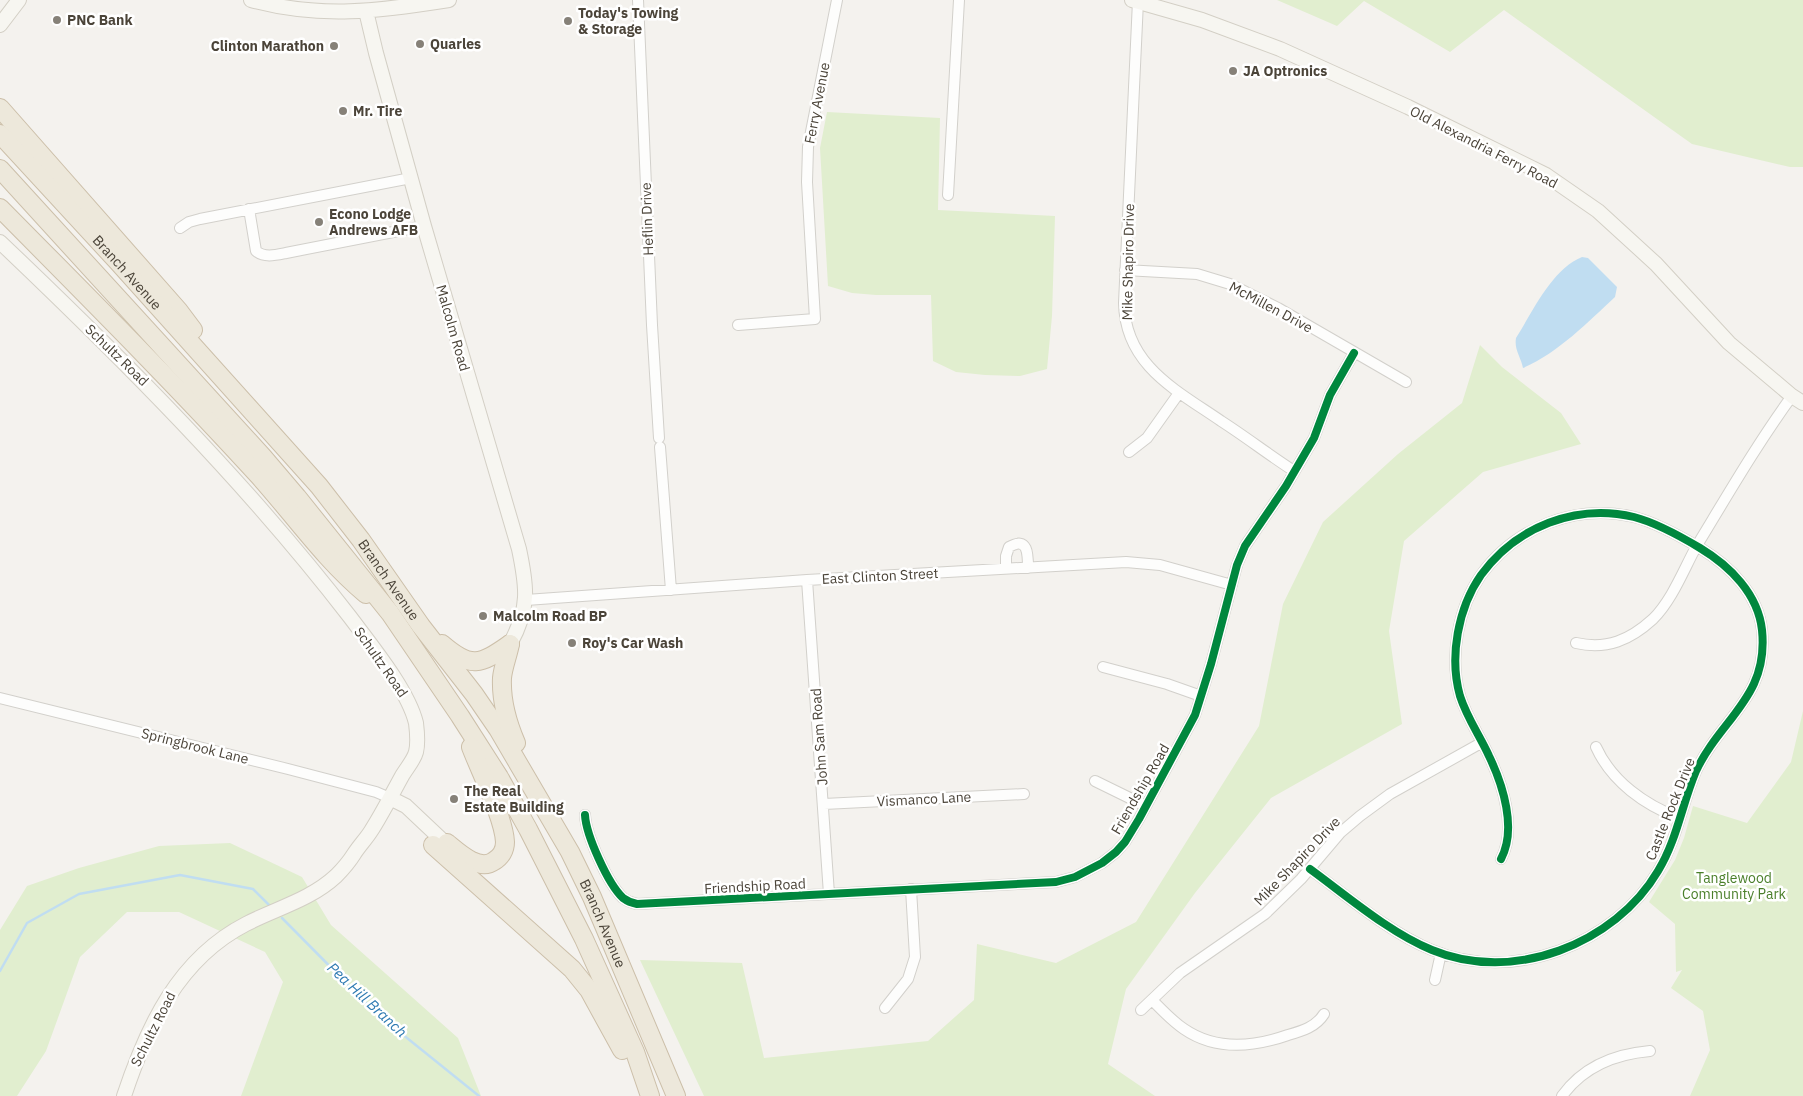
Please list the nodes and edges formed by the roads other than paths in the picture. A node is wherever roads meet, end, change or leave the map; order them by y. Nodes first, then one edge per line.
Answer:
1 (19, 0) edge
2 (251, 0) edge
3 (449, 0) edge
4 (638, 0) edge
5 (837, 0) edge
6 (959, 0) edge
7 (1135, 1) edge
8 (366, 11) junction
9 (0, 25) edge
10 (0, 108) edge
11 (0, 134) edge
12 (0, 169) edge
13 (411, 178) junction
14 (948, 195) dead end
15 (0, 208) edge
16 (249, 209) junction
17 (424, 226) junction
18 (180, 228) dead end
19 (0, 242) edge
20 (1125, 270) junction
21 (738, 325) dead end
22 (1354, 353) junction
23 (1406, 382) dead end
24 (1180, 393) junction
25 (1798, 399) edge
26 (260, 421) junction
27 (1129, 452) dead end
28 (1294, 471) junction
29 (1697, 546) junction
30 (1028, 568) junction
31 (1006, 569) junction
32 (807, 580) junction
33 (1232, 585) junction
34 (671, 590) junction
35 (526, 600) junction
36 (390, 613) junction
37 (421, 626) junction
38 (510, 644) junction
39 (1576, 644) dead end
40 (1103, 667) dead end
41 (1201, 696) junction
42 (0, 698) edge
43 (460, 716) junction
44 (1482, 743) junction
45 (1596, 747) dead end
46 (1095, 780) dead end
47 (1024, 794) dead end
48 (390, 798) junction
49 (824, 804) junction
50 (1146, 806) junction
51 (546, 812) junction
52 (585, 814) dead end
53 (1679, 818) junction
54 (437, 842) junction
55 (1501, 859) dead end
56 (1310, 869) junction
57 (911, 889) junction
58 (829, 894) junction
59 (1441, 953) junction
60 (1435, 980) dead end
61 (1152, 1000) junction
62 (885, 1008) dead end
63 (1141, 1010) dead end
64 (1324, 1014) dead end
65 (1650, 1051) dead end
66 (124, 1096) edge
67 (649, 1096) edge
68 (676, 1096) edge
69 (1562, 1096) edge

1 - 9 street
2 - 8 street
3 - 8 street
4 - 34 street, Heflin Drive
5 - 21 street, Ferry Avenue
6 - 14 street
7 - 20 street, Mike Shapiro Drive
7 - 25 street, Old Alexandria Ferry Road
8 - 13 street, Malcolm Road
10 - 26 highway
11 - 26 highway, Branch Avenue
12 - 36 highway, Branch Avenue
13 - 16 street
13 - 17 street, Malcolm Road
15 - 36 highway
16 - 17 street
16 - 18 street
17 - 35 street, Malcolm Road
19 - 48 street, Schultz Road
20 - 22 street, McMillen Drive
20 - 24 street, Mike Shapiro Drive
22 - 23 street, McMillen Drive
22 - 28 street, Friendship Road
24 - 27 street
24 - 28 street, Mike Shapiro Drive
25 - 29 street
26 - 37 highway, Branch Avenue
28 - 33 street, Friendship Road
29 - 39 street
29 - 44 street, Castle Rock Drive
29 - 53 street, Castle Rock Drive
30 - 31 street, East Clinton Street
30 - 31 street
30 - 33 street, East Clinton Street
31 - 32 street, East Clinton Street
32 - 34 street, East Clinton Street
32 - 49 street, John Sam Road
33 - 41 street, Friendship Road
34 - 35 street, East Clinton Street
35 - 38 street, Malcolm Road
36 - 43 highway, Branch Avenue
37 - 38 highway
37 - 51 highway, Branch Avenue
38 - 51 highway
40 - 41 street
41 - 50 street, Friendship Road
42 - 48 street, Springbrook Lane
43 - 54 highway
43 - 67 highway, Branch Avenue
44 - 55 street, Castle Rock Drive
44 - 56 street, Mike Shapiro Drive
45 - 53 street
46 - 50 street
47 - 49 street, Vismanco Lane
48 - 54 street
48 - 66 street, Schultz Road
49 - 58 street, John Sam Road
50 - 57 street, Friendship Road
51 - 68 highway, Branch Avenue
52 - 58 street, Friendship Road
53 - 59 street, Castle Rock Drive
54 - 67 highway
56 - 59 street, Castle Rock Drive
56 - 61 street, Mike Shapiro Drive
57 - 58 street, Friendship Road
57 - 62 street
59 - 60 street
61 - 63 street, Mike Shapiro Drive
61 - 64 street
65 - 69 street

